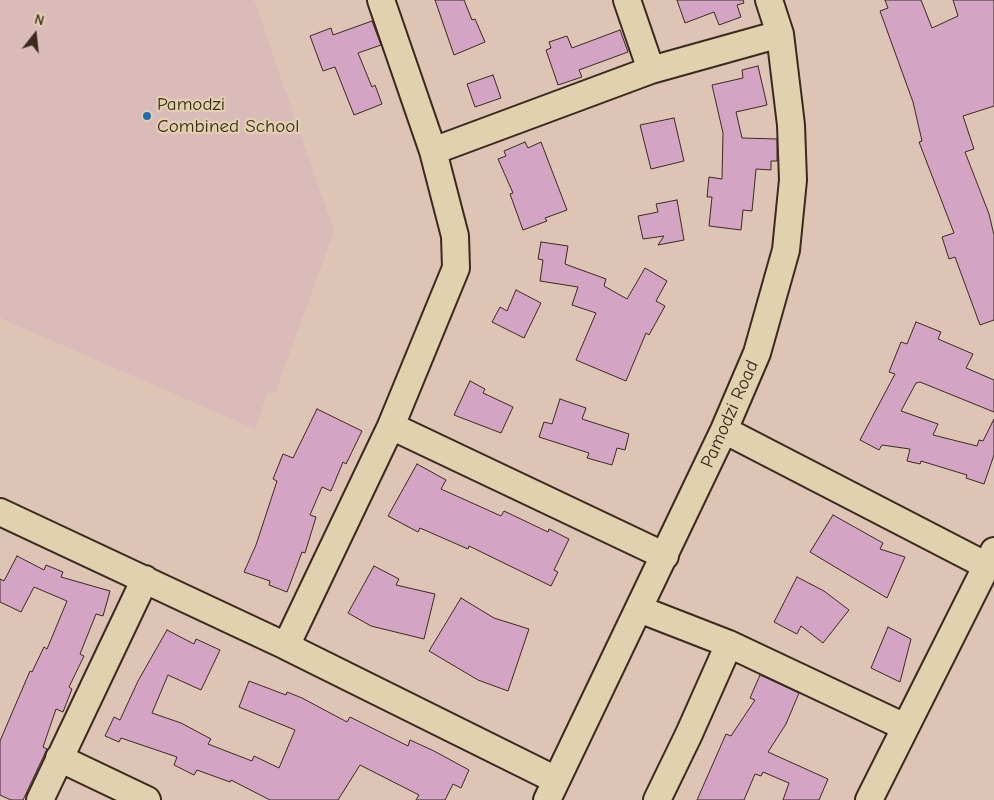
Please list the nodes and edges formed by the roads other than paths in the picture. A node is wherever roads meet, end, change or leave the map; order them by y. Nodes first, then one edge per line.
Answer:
1 (381, 0) edge
2 (627, 0) edge
3 (769, 0) edge
4 (780, 34) junction
5 (651, 70) junction
6 (433, 151) junction
7 (391, 426) junction
8 (724, 430) junction
9 (0, 512) edge
10 (664, 556) junction
11 (990, 559) edge
12 (145, 579) junction
13 (639, 609) junction
14 (729, 644) junction
15 (286, 646) junction
16 (905, 727) junction
17 (59, 758) junction
18 (552, 790) edge
19 (40, 800) edge
20 (146, 800) edge
21 (657, 800) edge
22 (869, 800) edge

1 - 6 street
2 - 5 street
3 - 4 street, Pamodzi Road
4 - 5 street
4 - 8 street, Pamodzi Road
5 - 6 street
6 - 7 street
7 - 10 street
7 - 15 street
8 - 10 street, Pamodzi Road
8 - 11 street
9 - 12 street
10 - 13 street, Pamodzi Road
11 - 16 street
12 - 15 street
12 - 17 street
13 - 14 street
13 - 18 street, Pamodzi Road
14 - 16 street
14 - 21 street
15 - 18 street
16 - 22 street
17 - 19 street
17 - 20 street

